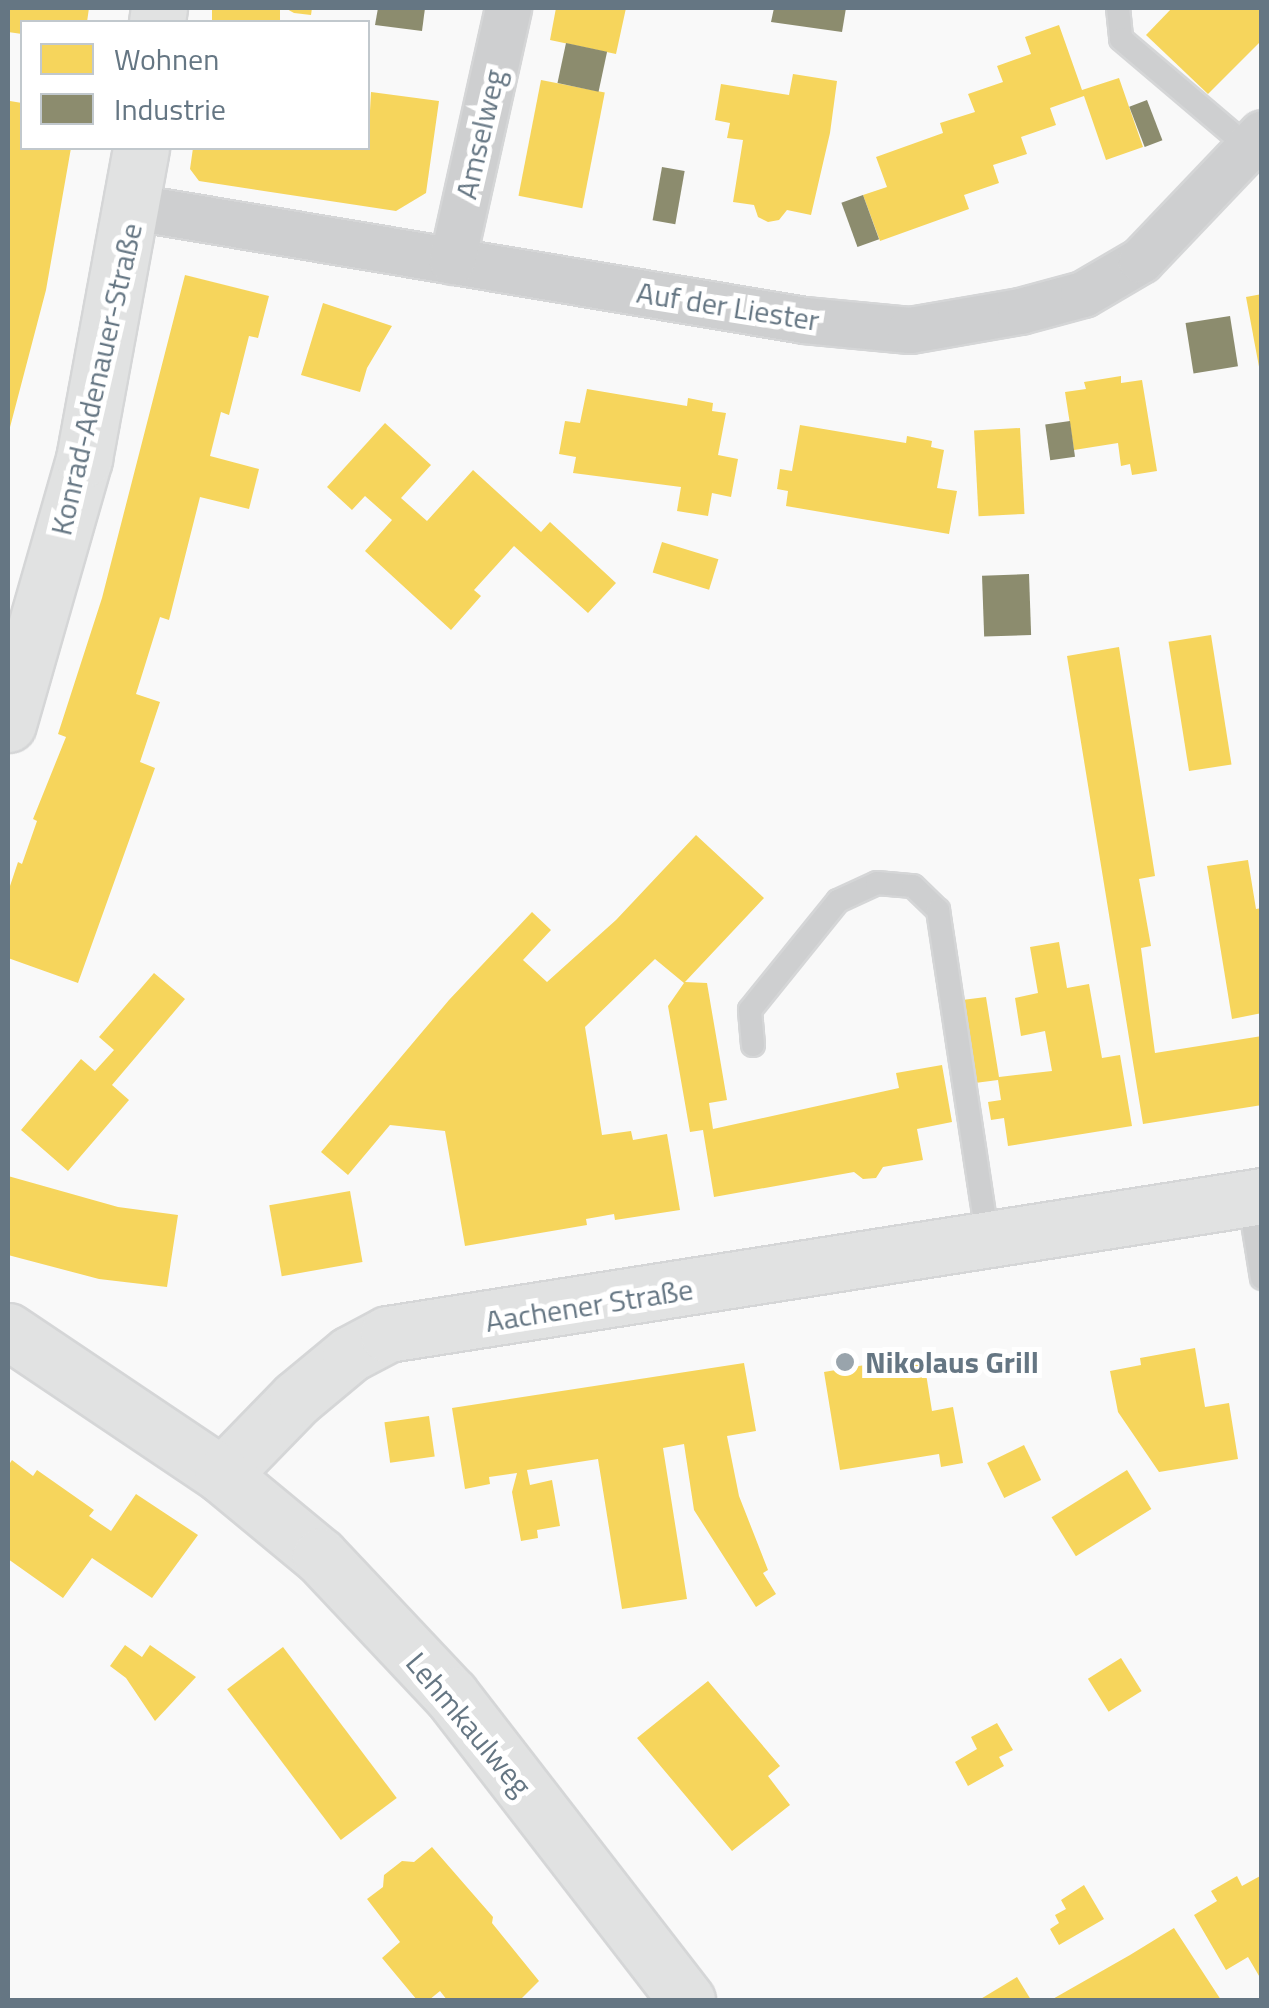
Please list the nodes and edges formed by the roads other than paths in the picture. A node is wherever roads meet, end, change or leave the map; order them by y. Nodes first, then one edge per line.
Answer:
1 (508, 8) edge
2 (1118, 8) edge
3 (1255, 140) edge
4 (141, 150) edge
5 (134, 207) junction
6 (452, 260) junction
7 (8, 724) edge
8 (753, 1045) dead end
9 (1255, 1197) edge
10 (988, 1241) junction
11 (1262, 1278) edge
12 (8, 1331) edge
13 (222, 1475) junction
14 (687, 2000) edge

1 - 6 street, Amselweg
2 - 3 lane
3 - 6 street, Auf der Liester
4 - 5 street, Konrad-Adenauer-Straße
5 - 6 street, Auf der Liester
5 - 7 street, Konrad-Adenauer-Straße
8 - 10 lane
9 - 10 street, Aachener Straße
9 - 11 lane
10 - 13 street, Aachener Straße
12 - 13 street
13 - 14 street, Lehmkaulweg

